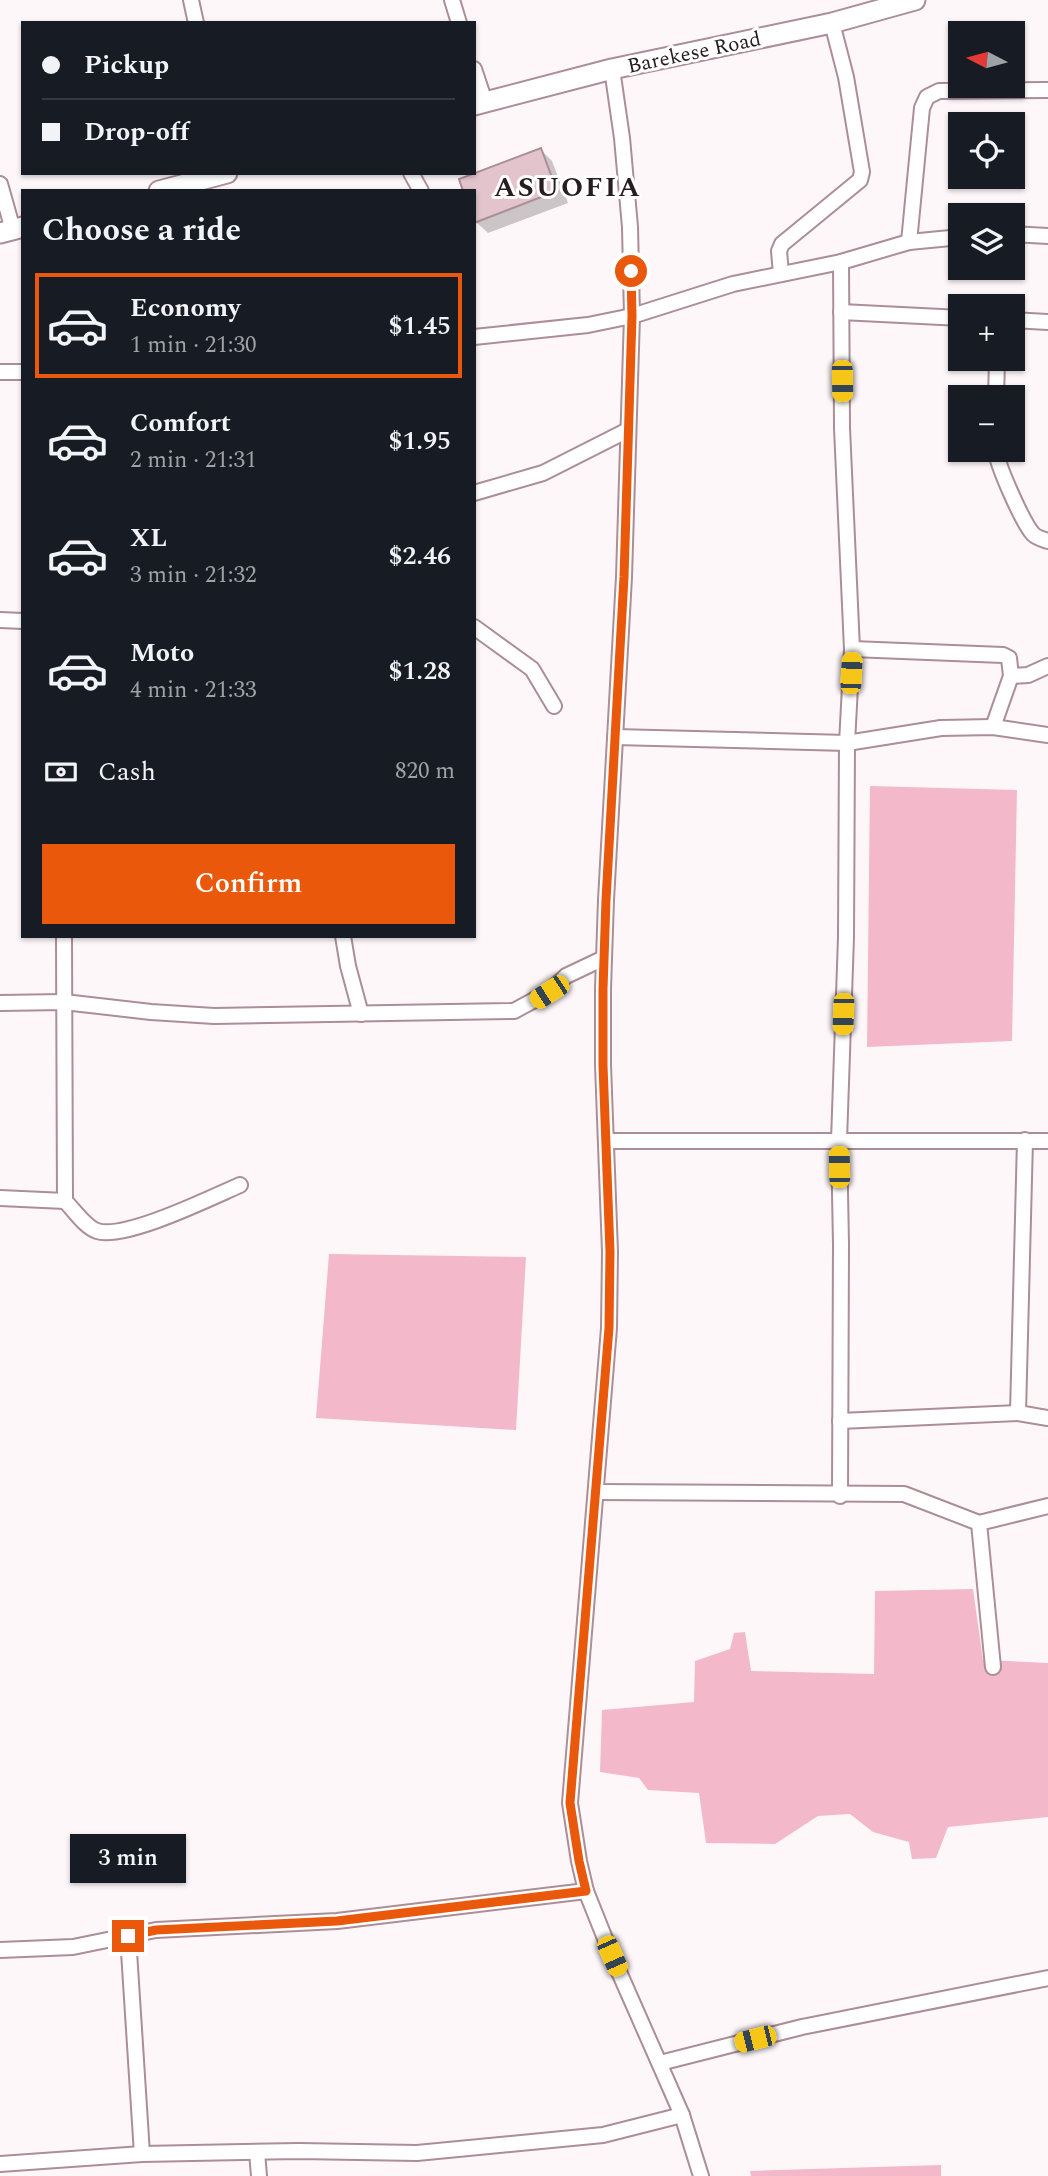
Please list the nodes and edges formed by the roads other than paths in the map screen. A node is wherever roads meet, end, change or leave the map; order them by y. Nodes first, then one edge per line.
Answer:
1 (191, 0) edge
2 (452, 0) edge
3 (915, 0) edge
4 (196, 21) edge
5 (458, 21) edge
6 (832, 23) junction
7 (612, 69) junction
8 (476, 81) edge
9 (1048, 90) edge
10 (480, 104) edge
11 (220, 175) edge
12 (0, 184) edge
13 (167, 189) edge
14 (12, 230) edge
15 (1025, 235) edge
16 (1048, 236) edge
17 (948, 238) edge
18 (909, 242) junction
19 (841, 262) junction
20 (781, 275) junction
21 (841, 312) junction
22 (632, 316) junction
23 (948, 317) edge
24 (1025, 321) edge
25 (1048, 322) edge
26 (476, 337) edge
27 (0, 372) edge
28 (21, 372) edge
29 (628, 430) junction
30 (999, 462) edge
31 (476, 492) edge
32 (1048, 541) edge
33 (0, 620) edge
34 (21, 621) edge
35 (476, 628) edge
36 (852, 649) junction
37 (1048, 666) edge
38 (1011, 676) junction
39 (554, 706) dead end
40 (993, 727) junction
41 (1048, 735) edge
42 (615, 737) junction
43 (848, 743) junction
44 (64, 938) edge
45 (343, 938) edge
46 (604, 958) junction
47 (64, 1002) junction
48 (0, 1003) edge
49 (361, 1014) junction
50 (1025, 1140) junction
51 (1048, 1140) edge
52 (607, 1141) junction
53 (839, 1141) junction
54 (240, 1185) dead end
55 (0, 1198) edge
56 (65, 1201) junction
57 (1018, 1413) junction
58 (1048, 1418) edge
59 (840, 1421) junction
60 (596, 1492) junction
61 (840, 1496) junction
62 (1048, 1506) edge
63 (979, 1523) junction
64 (993, 1667) dead end
65 (586, 1891) junction
66 (128, 1936) junction
67 (0, 1950) edge
68 (1048, 1978) edge
69 (660, 2063) junction
70 (681, 2115) junction
71 (257, 2152) junction
72 (142, 2154) junction
73 (0, 2164) edge
74 (259, 2176) edge
75 (701, 2176) edge

1 - 4 street
2 - 5 street
3 - 6 main road, Barekese Road
6 - 7 main road, Barekese Road
6 - 20 street
7 - 10 main road, Barekese Road
7 - 22 street
8 - 10 street
9 - 18 street
11 - 13 main road
12 - 14 street
15 - 16 street
17 - 18 street
18 - 19 street
19 - 20 street
19 - 21 street
20 - 22 street
21 - 23 street
21 - 36 street
22 - 26 street
22 - 29 street
24 - 25 street
27 - 28 street
29 - 31 street
29 - 42 street
30 - 32 street
33 - 34 street
35 - 39 street
36 - 38 street
36 - 43 street
37 - 38 street
38 - 40 street
40 - 41 street
40 - 43 street
42 - 43 street
42 - 46 street
43 - 53 street
44 - 47 street
45 - 49 street
46 - 49 street
46 - 52 street
47 - 48 street
47 - 49 street
47 - 56 street
50 - 51 street
50 - 53 street
50 - 57 street
52 - 53 street
52 - 60 street
53 - 59 street
54 - 56 street
55 - 56 street
57 - 58 street
57 - 59 street
59 - 61 street
60 - 61 street
60 - 65 street
61 - 63 street
62 - 63 street
63 - 64 street
65 - 66 street
65 - 69 street
66 - 67 street
66 - 72 street
68 - 69 street
69 - 70 street
70 - 71 street
70 - 75 street
71 - 72 street
71 - 74 street
72 - 73 street

